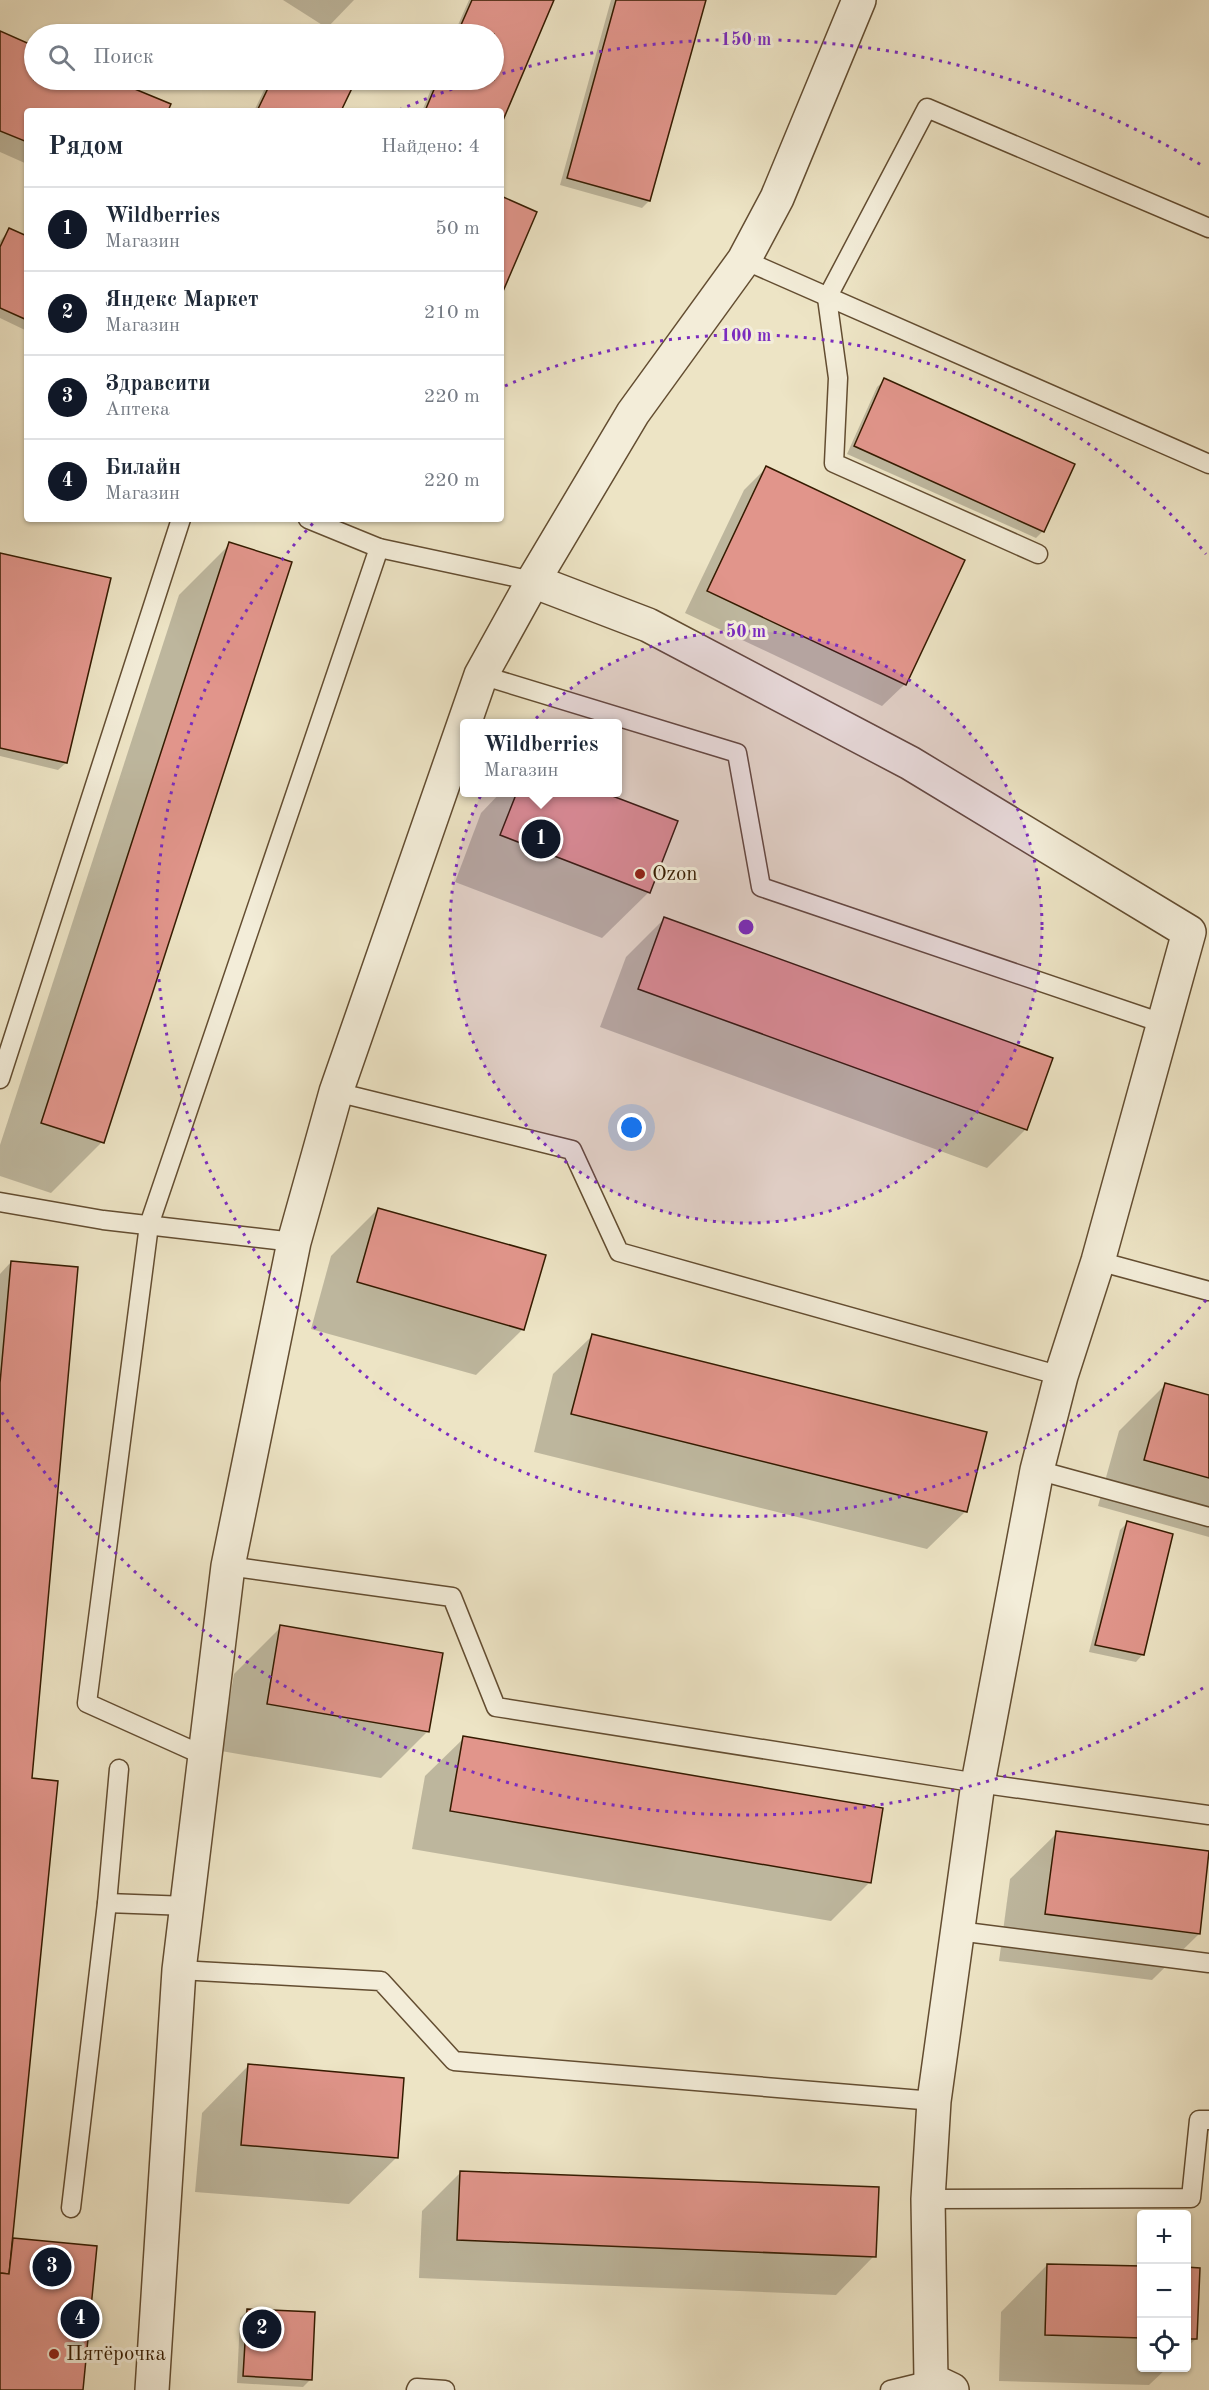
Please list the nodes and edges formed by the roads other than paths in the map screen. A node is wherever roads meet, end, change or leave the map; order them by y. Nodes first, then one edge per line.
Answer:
1 (859, 0) edge
2 (1209, 228) edge
3 (744, 260) junction
4 (827, 298) junction
5 (1209, 464) edge
6 (180, 522) edge
7 (315, 522) edge
8 (379, 548) junction
9 (1038, 554) dead end
10 (532, 581) junction
11 (481, 675) junction
12 (466, 719) edge
13 (460, 735) edge
14 (1162, 1023) junction
15 (0, 1079) edge
16 (336, 1092) junction
17 (0, 1202) edge
18 (149, 1226) junction
19 (294, 1242) junction
20 (1098, 1261) junction
21 (1209, 1291) edge
22 (1060, 1376) junction
23 (1037, 1470) junction
24 (1209, 1517) edge
25 (228, 1566) junction
26 (207, 1756) junction
27 (118, 1769) dead end
28 (978, 1783) junction
29 (1209, 1815) edge
30 (107, 1903) junction
31 (188, 1906) junction
32 (958, 1930) junction
33 (1209, 1963) edge
34 (179, 1970) junction
35 (934, 2101) junction
36 (1209, 2120) edge
37 (928, 2199) junction
38 (71, 2208) dead end
39 (941, 2385) edge
40 (152, 2390) edge
41 (416, 2390) edge
42 (445, 2390) edge
43 (890, 2390) edge

1 - 3 street
2 - 4 lane
3 - 4 lane
3 - 10 street
4 - 5 lane
4 - 9 lane
6 - 15 lane
7 - 8 lane
8 - 10 lane
8 - 18 lane
10 - 11 street
10 - 14 street
11 - 12 street
11 - 14 lane
13 - 16 street
14 - 20 street
16 - 19 street
16 - 22 lane
17 - 18 lane
18 - 19 lane
18 - 26 lane
19 - 25 street
20 - 21 lane
20 - 22 street
22 - 23 street
23 - 24 lane
23 - 28 street
25 - 26 street
25 - 28 lane
26 - 31 street
27 - 30 lane
28 - 29 lane
28 - 32 street
30 - 31 lane
30 - 38 lane
31 - 34 street
32 - 33 lane
32 - 35 street
34 - 35 lane
34 - 40 street
35 - 37 street
36 - 37 lane
37 - 39 street
39 - 43 lane
41 - 42 lane

